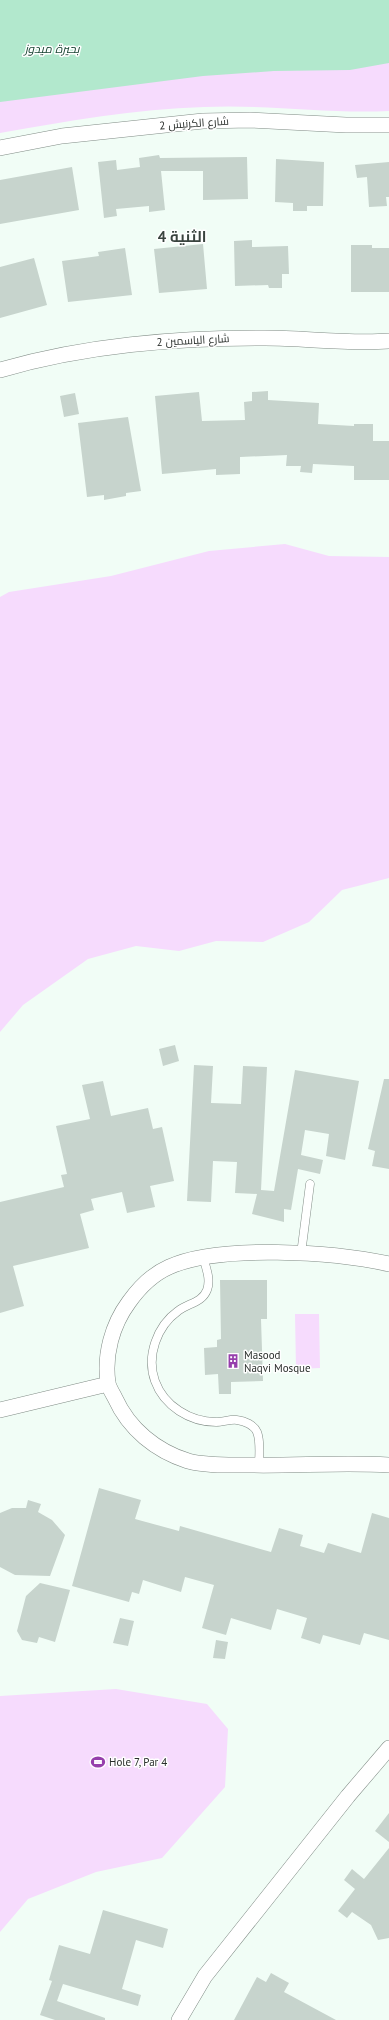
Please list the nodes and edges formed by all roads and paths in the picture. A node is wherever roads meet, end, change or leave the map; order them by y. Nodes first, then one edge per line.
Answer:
1 (389, 125) edge
2 (0, 148) edge
3 (389, 342) edge
4 (0, 370) edge
5 (310, 1184) dead end
6 (301, 1254) junction
7 (203, 1257) junction
8 (389, 1264) edge
9 (108, 1384) junction
10 (0, 1410) edge
11 (389, 1465) edge
12 (259, 1466) junction
13 (389, 1748) edge
14 (179, 2020) edge

1 - 2 street, شارع الكرنيش 2
3 - 4 street, شارع الياسمين 2
5 - 6 lane
6 - 7 street
6 - 8 street
7 - 9 street
7 - 12 lane
9 - 10 street
9 - 12 street
11 - 12 street
13 - 14 street

